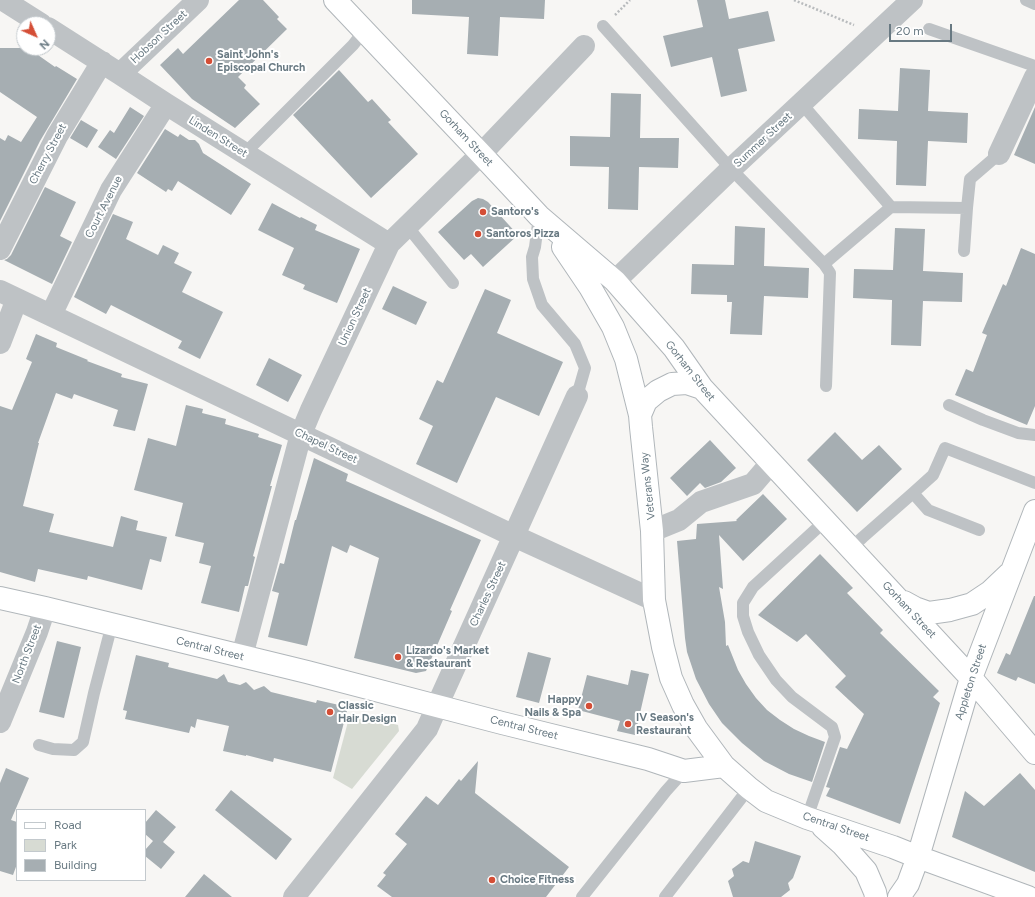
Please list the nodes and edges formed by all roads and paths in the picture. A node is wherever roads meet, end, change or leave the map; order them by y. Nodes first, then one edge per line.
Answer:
1 (3, 0) edge
2 (198, 0) edge
3 (335, 0) edge
4 (794, 0) edge
5 (912, 0) edge
6 (1026, 0) edge
7 (1035, 4) edge
8 (28, 16) edge
9 (603, 26) dead end
10 (860, 28) dead end
11 (929, 28) dead end
12 (364, 31) junction
13 (56, 33) edge
14 (584, 46) dead end
15 (102, 62) junction
16 (1035, 66) edge
17 (120, 74) junction
18 (1035, 77) edge
19 (801, 103) junction
20 (166, 104) junction
21 (245, 153) junction
22 (481, 154) junction
23 (999, 154) joint
24 (731, 169) junction
25 (891, 207) junction
26 (967, 208) junction
27 (539, 216) junction
28 (407, 226) junction
29 (389, 244) junction
30 (0, 249) edge
31 (964, 251) dead end
32 (824, 264) junction
33 (615, 281) junction
34 (453, 283) dead end
35 (9, 295) edge
36 (51, 315) junction
37 (0, 343) edge
38 (826, 386) dead end
39 (702, 388) junction
40 (577, 396) joint
41 (950, 405) dead end
42 (640, 416) junction
43 (301, 434) junction
44 (1035, 435) edge
45 (771, 463) junction
46 (1035, 483) edge
47 (914, 493) junction
48 (825, 521) junction
49 (1033, 521) edge
50 (979, 530) dead end
51 (652, 532) junction
52 (514, 536) junction
53 (850, 549) junction
54 (1012, 571) junction
55 (0, 598) edge
56 (898, 598) junction
57 (654, 600) junction
58 (45, 608) junction
59 (112, 624) junction
60 (242, 656) junction
61 (971, 678) junction
62 (437, 706) junction
63 (0, 722) edge
64 (39, 745) dead end
65 (1035, 753) edge
66 (724, 766) junction
67 (684, 771) junction
68 (748, 788) junction
69 (811, 819) junction
70 (918, 857) junction
71 (584, 896) edge
72 (294, 897) edge
73 (665, 897) edge
74 (876, 897) edge
75 (899, 897) edge
76 (1025, 897) edge

1 - 8 street
2 - 17 street, Hobson Street
3 - 12 main road, Gorham Street
4 - 10 path
5 - 19 street, Summer Street
6 - 7 lane
9 - 24 lane
11 - 16 lane
12 - 21 lane
12 - 22 main road, Gorham Street
13 - 15 street, Linden Street
14 - 22 street, Union Street
15 - 17 street, Linden Street
15 - 30 street, Cherry Street
17 - 20 street, Linden Street
18 - 23 street
19 - 24 street, Summer Street
19 - 25 lane
20 - 21 street, Linden Street
20 - 36 street, Court Avenue
21 - 29 street, Linden Street
22 - 27 main road, Gorham Street
22 - 28 street, Union Street
23 - 26 lane
24 - 32 lane
24 - 33 street, Summer Street
25 - 26 lane
25 - 32 lane
26 - 31 lane
27 - 33 main road, Gorham Street
27 - 40 lane
27 - 42 main road, Veterans Way
28 - 29 street, Union Street
28 - 34 lane
29 - 43 street, Union Street
32 - 38 lane
33 - 39 main road, Gorham Street
35 - 36 street, Chapel Street
35 - 37 street
36 - 43 street, Chapel Street
39 - 42 main road
39 - 45 main road, Gorham Street
40 - 52 street, Charles Street
41 - 44 lane
42 - 51 main road, Veterans Way
43 - 52 street, Chapel Street
43 - 60 street, Union Street
45 - 48 main road, Gorham Street
45 - 51 street
46 - 47 lane
47 - 50 lane
47 - 53 lane
48 - 53 main road, Gorham Street
48 - 69 lane
49 - 54 main road, Appleton Street
51 - 57 main road, Veterans Way
52 - 57 street, Chapel Street
52 - 62 street, Charles Street
53 - 56 main road, Gorham Street
54 - 56 main road
54 - 61 main road, Appleton Street
55 - 58 main road, Central Street
56 - 61 main road, Gorham Street
57 - 66 main road, Veterans Way
58 - 59 main road, Central Street
58 - 63 street, North Street
59 - 60 main road, Central Street
59 - 64 lane
60 - 62 main road, Central Street
61 - 65 main road, Gorham Street
61 - 70 main road, Appleton Street
62 - 67 main road, Central Street
62 - 72 street, Charles Street
66 - 67 main road, Central Street
66 - 68 main road, Central Street
67 - 71 lane
68 - 69 main road, Central Street
68 - 73 lane
69 - 70 main road, Central Street
69 - 74 main road
70 - 75 main road, Appleton Street
70 - 76 main road, Central Street

